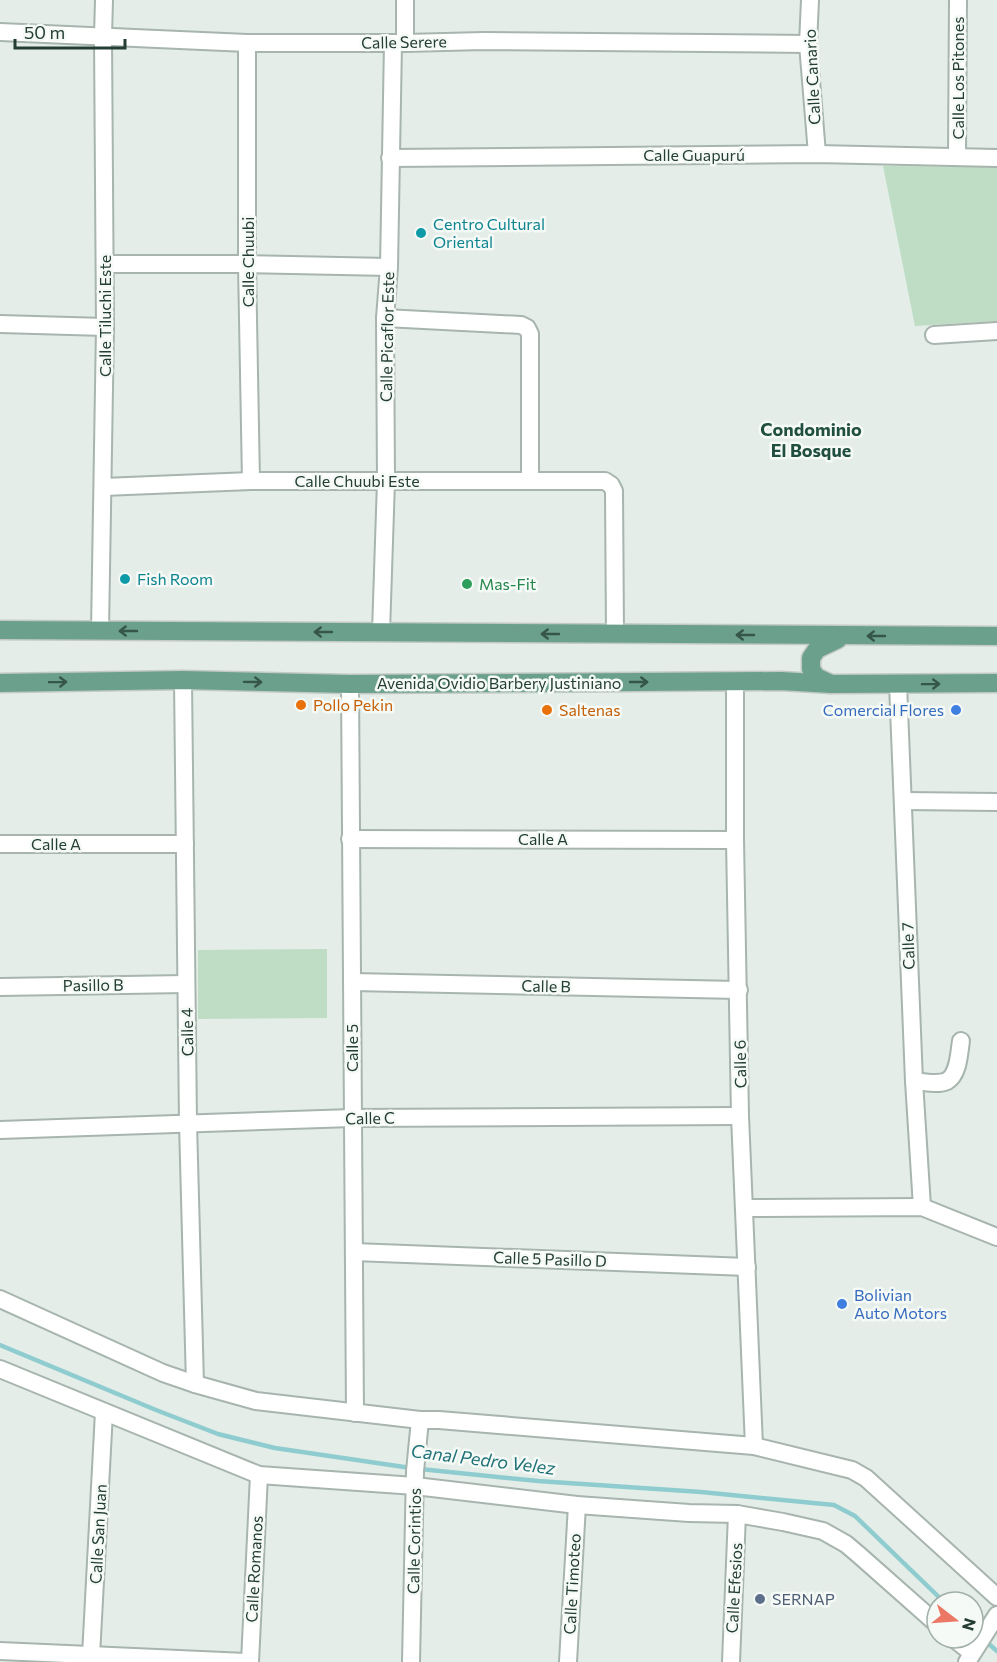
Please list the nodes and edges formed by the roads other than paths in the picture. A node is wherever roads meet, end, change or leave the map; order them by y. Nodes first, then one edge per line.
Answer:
1 (104, 0) edge
2 (405, 0) edge
3 (810, 0) edge
4 (958, 0) edge
5 (0, 32) edge
6 (103, 36) junction
7 (248, 43) junction
8 (399, 43) junction
9 (808, 44) junction
10 (817, 154) junction
11 (957, 157) junction
12 (390, 158) junction
13 (997, 158) edge
14 (105, 264) junction
15 (248, 264) junction
16 (388, 267) junction
17 (386, 318) junction
18 (0, 324) edge
19 (105, 327) junction
20 (997, 332) edge
21 (934, 334) dead end
22 (251, 481) junction
23 (386, 481) junction
24 (530, 481) junction
25 (103, 487) junction
26 (0, 630) edge
27 (100, 631) junction
28 (381, 632) junction
29 (615, 634) junction
30 (786, 636) junction
31 (846, 636) junction
32 (997, 636) edge
33 (183, 680) junction
34 (781, 681) junction
35 (735, 682) junction
36 (0, 683) edge
37 (997, 683) edge
38 (350, 684) junction
39 (831, 684) junction
40 (898, 684) junction
41 (903, 801) junction
42 (997, 802) edge
43 (350, 838) junction
44 (735, 840) junction
45 (0, 844) edge
46 (185, 844) junction
47 (352, 982) junction
48 (186, 984) junction
49 (0, 987) edge
50 (739, 990) junction
51 (961, 1041) dead end
52 (914, 1081) junction
53 (740, 1116) junction
54 (352, 1118) junction
55 (188, 1123) junction
56 (0, 1130) edge
57 (922, 1207) junction
58 (745, 1208) junction
59 (997, 1237) edge
60 (354, 1252) junction
61 (747, 1267) junction
62 (0, 1299) edge
63 (0, 1369) edge
64 (195, 1384) junction
65 (104, 1412) junction
66 (355, 1413) junction
67 (420, 1420) junction
68 (754, 1446) junction
69 (259, 1475) junction
70 (415, 1479) junction
71 (577, 1505) junction
72 (737, 1514) junction
73 (997, 1597) edge
74 (925, 1613) edge
75 (997, 1615) edge
76 (0, 1651) edge
77 (972, 1653) edge
78 (91, 1656) junction
79 (248, 1662) edge
80 (411, 1662) edge
81 (568, 1662) edge
82 (731, 1662) edge

1 - 6 street, Calle Tiluchi Este
2 - 8 street, Calle Picaflor Este
3 - 9 street, Calle Canario
4 - 11 street, Calle Los Pitones
5 - 6 street, Calle Serere
6 - 7 street, Calle Serere
6 - 14 street, Calle Tiluchi Este
7 - 8 street, Calle Serere
7 - 15 street, Calle Chuubi
8 - 9 street, Calle Serere
8 - 12 street, Calle Picaflor Este
9 - 10 street, Calle Canario
10 - 11 street, Calle Guapurú
10 - 12 street, Calle Guapurú
11 - 13 street, Calle Guapurú
12 - 16 street, Calle Picaflor Este
14 - 15 street
14 - 19 street, Calle Tiluchi Este
15 - 16 street
15 - 22 street, Calle Chuubi
16 - 17 street, Calle Picaflor Este
17 - 23 street, Calle Picaflor Este
17 - 24 street
18 - 19 street
19 - 25 street, Calle Tiluchi Este
20 - 21 street
22 - 23 street, Calle Chuubi Este
22 - 25 street, Calle Chuubi Este
23 - 24 street, Calle Chuubi Este
23 - 28 street, Calle Picaflor Este
24 - 29 street, Calle Chuubi Este
25 - 27 street, Calle Tiluchi Este
26 - 27 main road
28 -> 27 main road
29 -> 28 main road
30 -> 29 main road
30 - 31 main road
30 - 34 main road
32 -> 31 main road
31 - 39 main road
36 -> 33 main road, Avenida Ovidio Barbery Justiniano
33 -> 38 main road, Avenida Ovidio Barbery Justiniano
33 - 46 street, Calle 4
34 - 35 main road, Avenida Ovidio Barbery Justiniano
34 - 39 main road, Avenida Ovidio Barbery Justiniano
38 -> 35 main road, Avenida Ovidio Barbery Justiniano
35 - 44 street, Calle 6
40 -> 37 main road, Avenida Ovidio Barbery Justiniano
38 - 43 street, Calle 5
39 - 40 main road, Avenida Ovidio Barbery Justiniano
40 - 41 street, Calle 7
41 - 42 street
41 - 52 street, Calle 7
43 - 44 street, Calle A
43 - 47 street, Calle 5
44 - 50 street, Calle 6
45 - 46 street, Calle A
46 - 48 street, Calle 4
47 - 50 street, Calle B
47 - 54 street, Calle 5
48 - 49 street, Pasillo B
48 - 55 street, Calle 4
50 - 53 street, Calle 6
51 - 52 street
52 - 57 street, Calle 7
53 - 54 street, Calle C
53 - 58 street, Calle 6
54 - 55 street, Calle C
54 - 60 street, Calle 5
55 - 56 street, Calle C
55 - 64 street, Calle 4
57 - 58 street
57 - 59 street
58 - 61 street, Calle 6
60 - 61 street, Calle 5 Pasillo D
60 - 66 street, Calle 5
61 - 68 street, Calle 6
62 - 64 street
63 - 65 street
64 - 66 street
65 - 69 street
65 - 78 street, Calle San Juan
66 - 67 street
67 - 68 street
67 - 70 street, Calle Corintios
68 - 73 street
69 - 70 street
69 - 79 street, Calle Romanos
70 - 71 street
70 - 80 street, Calle Corintios
71 - 72 street
71 - 81 street, Calle Timoteo
72 - 74 street
72 - 82 street, Calle Efesios
75 - 77 street
76 - 78 street
78 - 79 street

